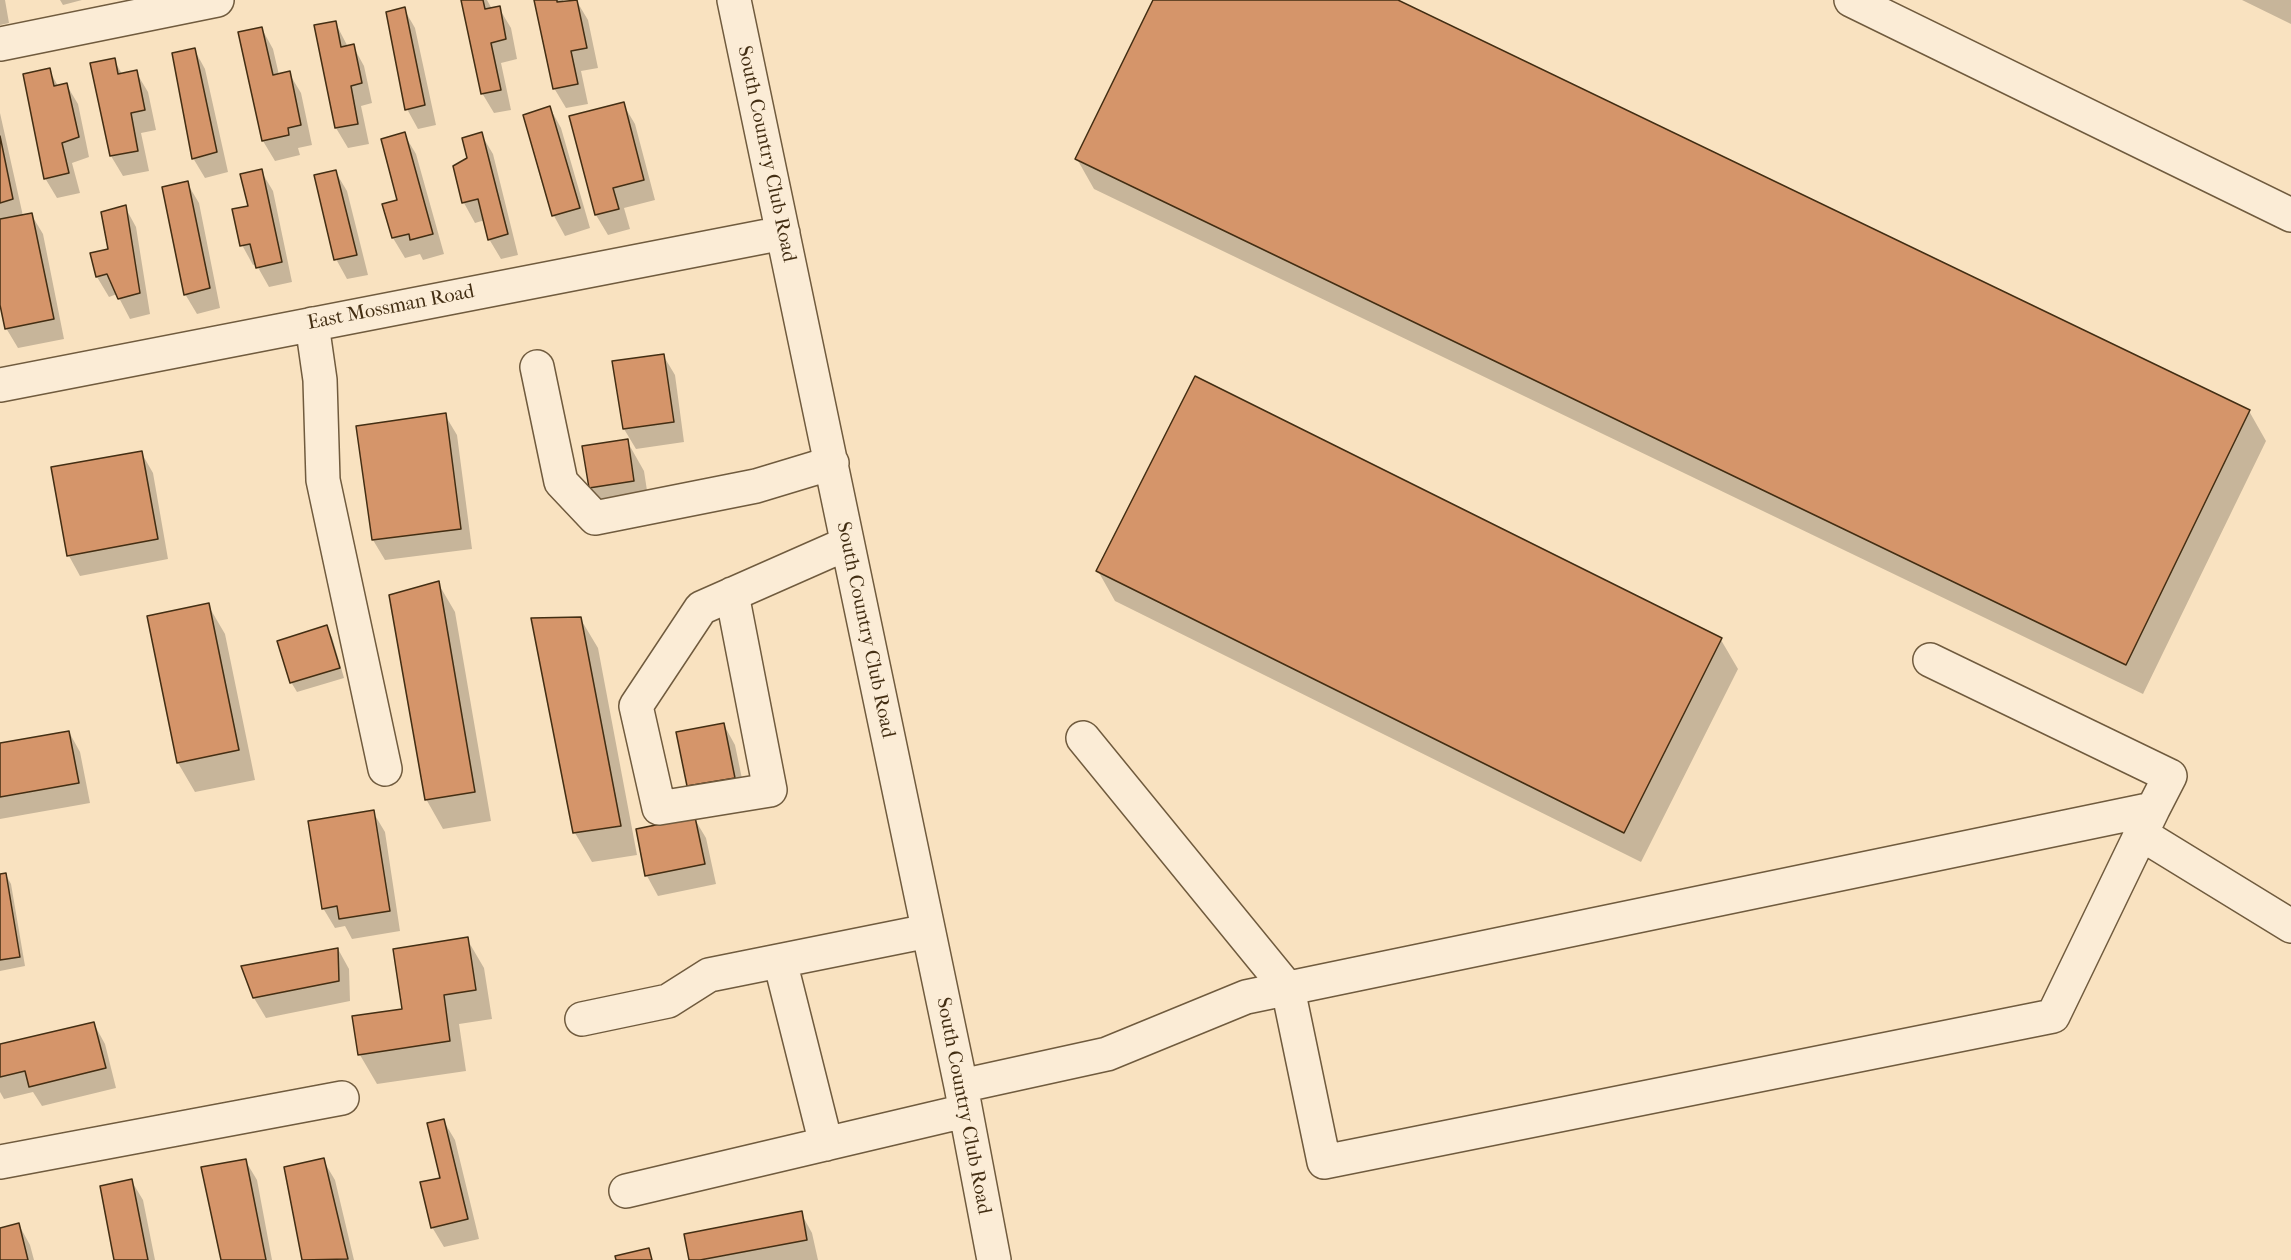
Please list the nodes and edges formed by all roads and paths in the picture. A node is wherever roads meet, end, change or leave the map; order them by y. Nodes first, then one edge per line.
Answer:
1 (218, 0) edge
2 (734, 0) edge
3 (1851, 0) edge
4 (0, 44) edge
5 (2291, 215) edge
6 (783, 233) junction
7 (312, 324) junction
8 (537, 367) dead end
9 (0, 385) edge
10 (832, 463) junction
11 (846, 544) junction
12 (732, 594) junction
13 (1930, 660) dead end
14 (1083, 738) dead end
15 (385, 769) dead end
16 (2147, 822) junction
17 (2291, 926) edge
18 (928, 931) junction
19 (780, 961) junction
20 (1288, 989) junction
21 (582, 1019) dead end
22 (342, 1098) dead end
23 (963, 1099) junction
24 (826, 1144) junction
25 (0, 1162) edge
26 (626, 1191) dead end
27 (994, 1260) edge

1 - 4 street
2 - 6 street, South Country Club Road
3 - 5 street
6 - 7 street, East Mossman Road
6 - 10 street, South Country Club Road
7 - 9 street, East Mossman Road
7 - 15 street
8 - 10 street
10 - 11 street, South Country Club Road
11 - 12 street
11 - 18 street, South Country Club Road
12 - 12 street
13 - 16 street
14 - 20 street
16 - 17 street
16 - 20 street
16 - 20 street
18 - 19 street
18 - 23 street, South Country Club Road
19 - 21 street
19 - 24 street
20 - 23 street
22 - 25 street
23 - 24 street
23 - 27 street, South Country Club Road
24 - 26 street

